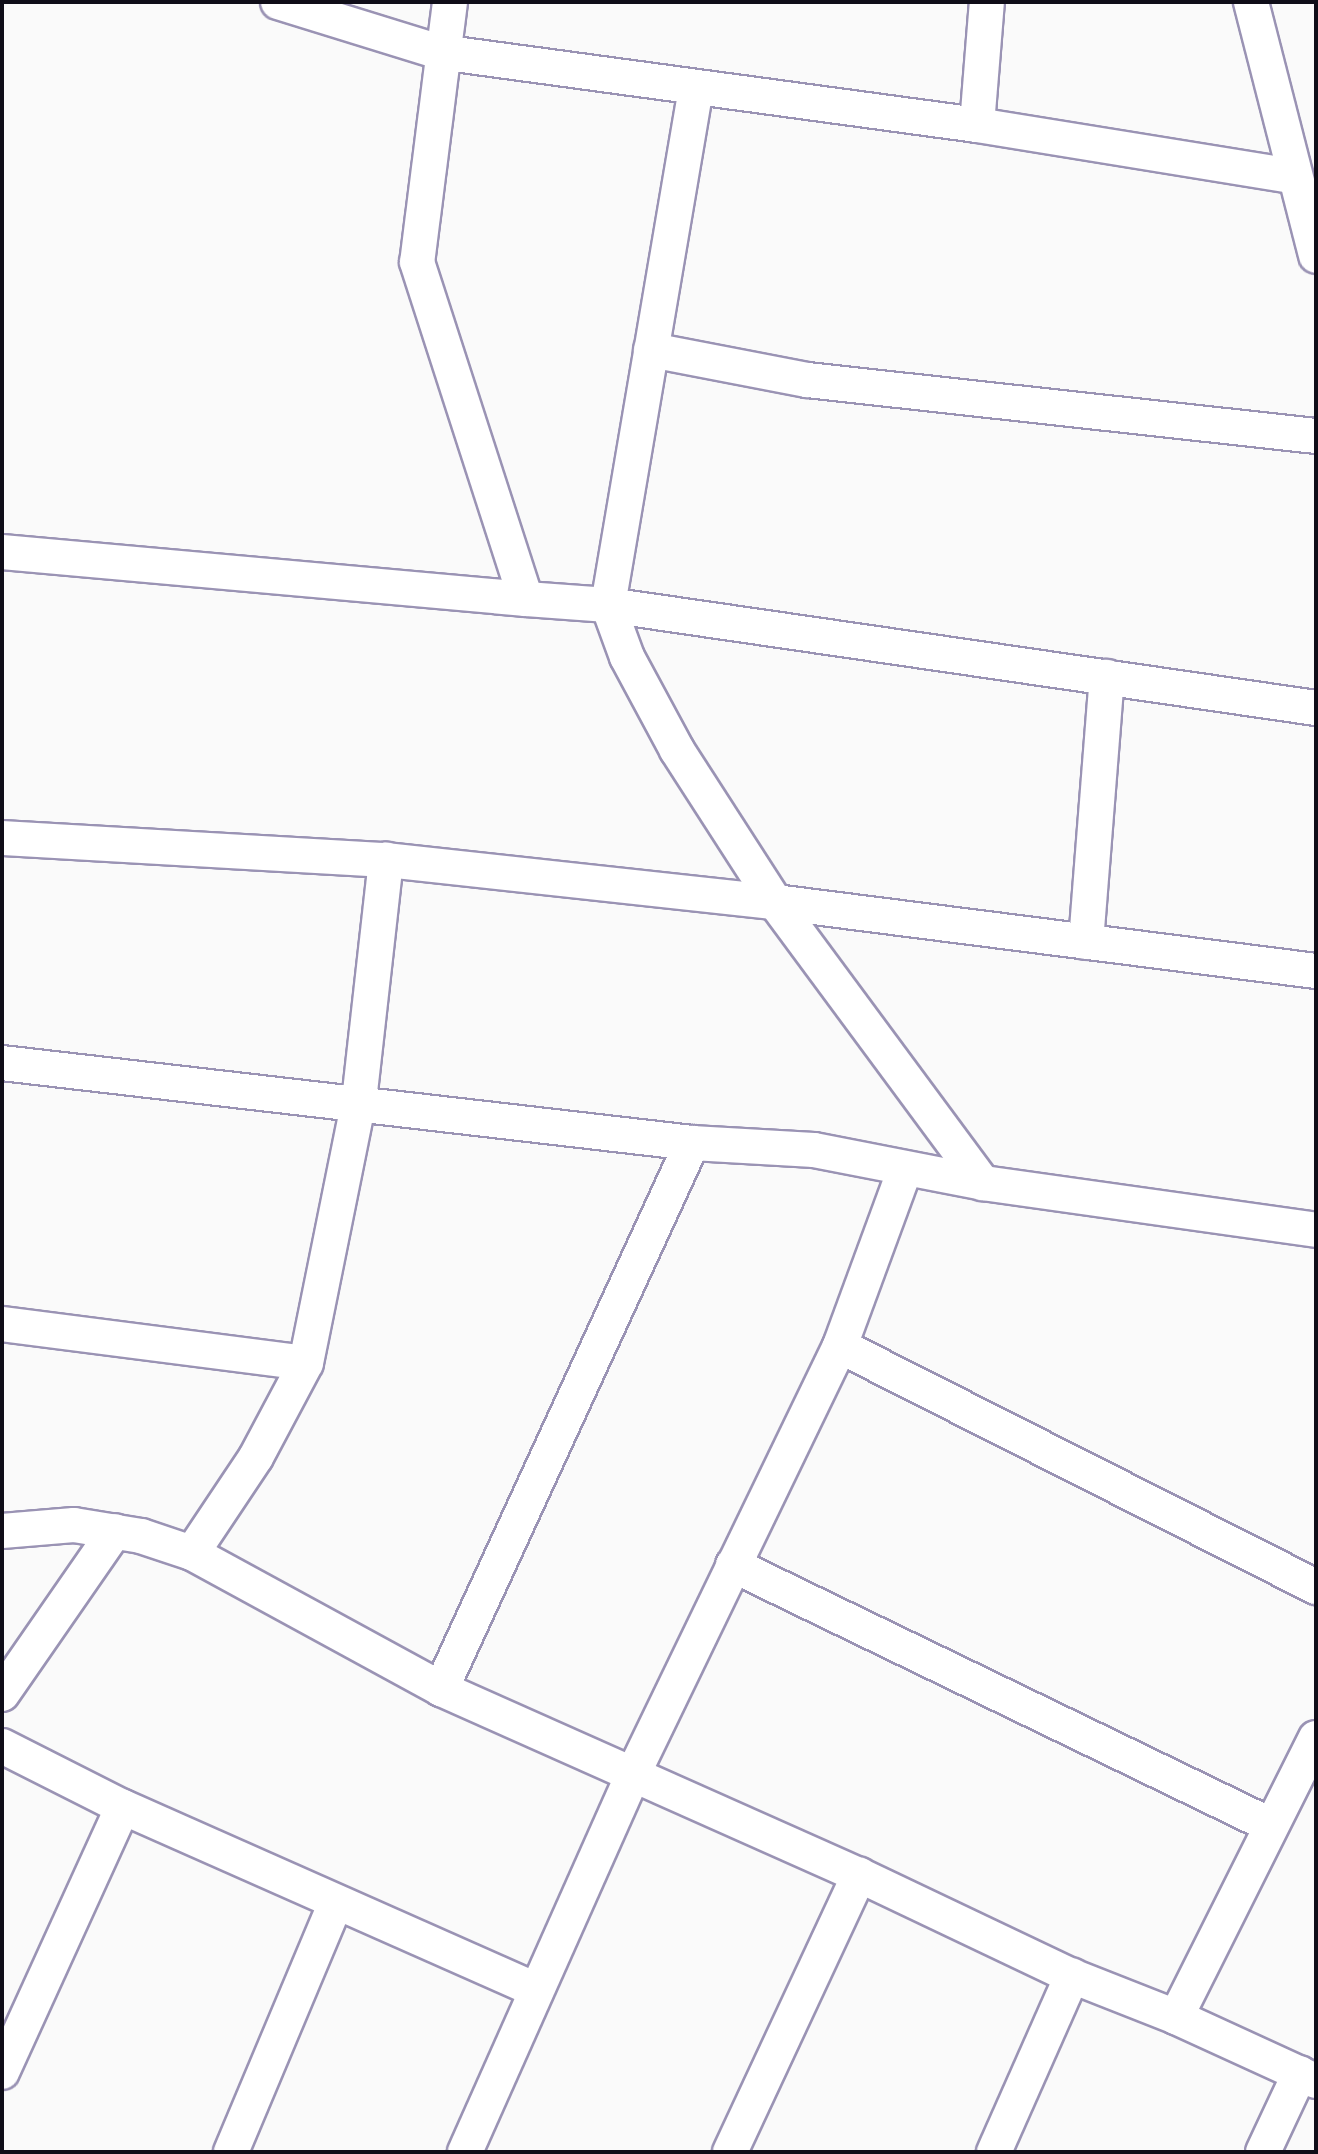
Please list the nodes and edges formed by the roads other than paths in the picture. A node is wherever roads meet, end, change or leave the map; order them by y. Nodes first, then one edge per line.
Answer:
1 (278, 2) edge
2 (450, 2) edge
3 (987, 2) edge
4 (1251, 2) edge
5 (440, 52) junction
6 (696, 88) junction
7 (977, 125) junction
8 (1293, 176) junction
9 (1316, 256) edge
10 (651, 350) junction
11 (1316, 436) edge
12 (2, 552) edge
13 (526, 599) junction
14 (608, 605) junction
15 (1107, 677) junction
16 (1316, 708) edge
17 (2, 838) edge
18 (386, 860) junction
19 (775, 902) junction
20 (1086, 942) junction
21 (1316, 971) edge
22 (2, 1063) edge
23 (359, 1101) junction
24 (692, 1143) junction
25 (905, 1169) junction
26 (983, 1183) junction
27 (1316, 1230) edge
28 (2, 1324) edge
29 (840, 1346) junction
30 (306, 1363) junction
31 (2, 1531) edge
32 (115, 1531) junction
33 (192, 1553) junction
34 (733, 1565) junction
35 (1316, 1587) edge
36 (441, 1689) junction
37 (2, 1694) edge
38 (1316, 1738) edge
39 (2, 1746) edge
40 (633, 1774) junction
41 (123, 1807) junction
42 (1270, 1825) junction
43 (859, 1875) junction
44 (336, 1902) junction
45 (1072, 1976) junction
46 (536, 1990) junction
47 (1176, 2017) junction
48 (2, 2072) edge
49 (1308, 2077) edge
50 (471, 2150) edge
51 (231, 2152) edge
52 (730, 2152) edge
53 (994, 2152) edge
54 (1263, 2152) edge

1 - 5 street
2 - 5 street
3 - 7 street
4 - 8 street
5 - 6 street
5 - 13 street
6 - 7 street
6 - 10 street
7 - 8 street
8 - 9 street
10 - 11 street
10 - 14 street
12 - 13 street
13 - 14 street
14 - 15 street
14 - 19 street
15 - 16 street
15 - 20 street
17 - 18 street
18 - 19 street
18 - 23 street
19 - 20 street
19 - 26 street
20 - 21 street
22 - 23 street
23 - 24 street
23 - 30 street
24 - 25 street
24 - 36 street
25 - 26 street
25 - 29 street
26 - 27 street
28 - 30 street
29 - 34 street
29 - 35 street
30 - 33 street
31 - 32 street
32 - 33 street
32 - 37 street
33 - 36 street
34 - 40 street
34 - 42 street
36 - 40 street
38 - 42 street
39 - 41 street
40 - 43 street
40 - 46 street
41 - 44 street
41 - 48 street
42 - 47 street
43 - 45 street
43 - 52 street
44 - 46 street
44 - 51 street
45 - 47 street
45 - 53 street
46 - 50 street
47 - 49 street
49 - 54 street

